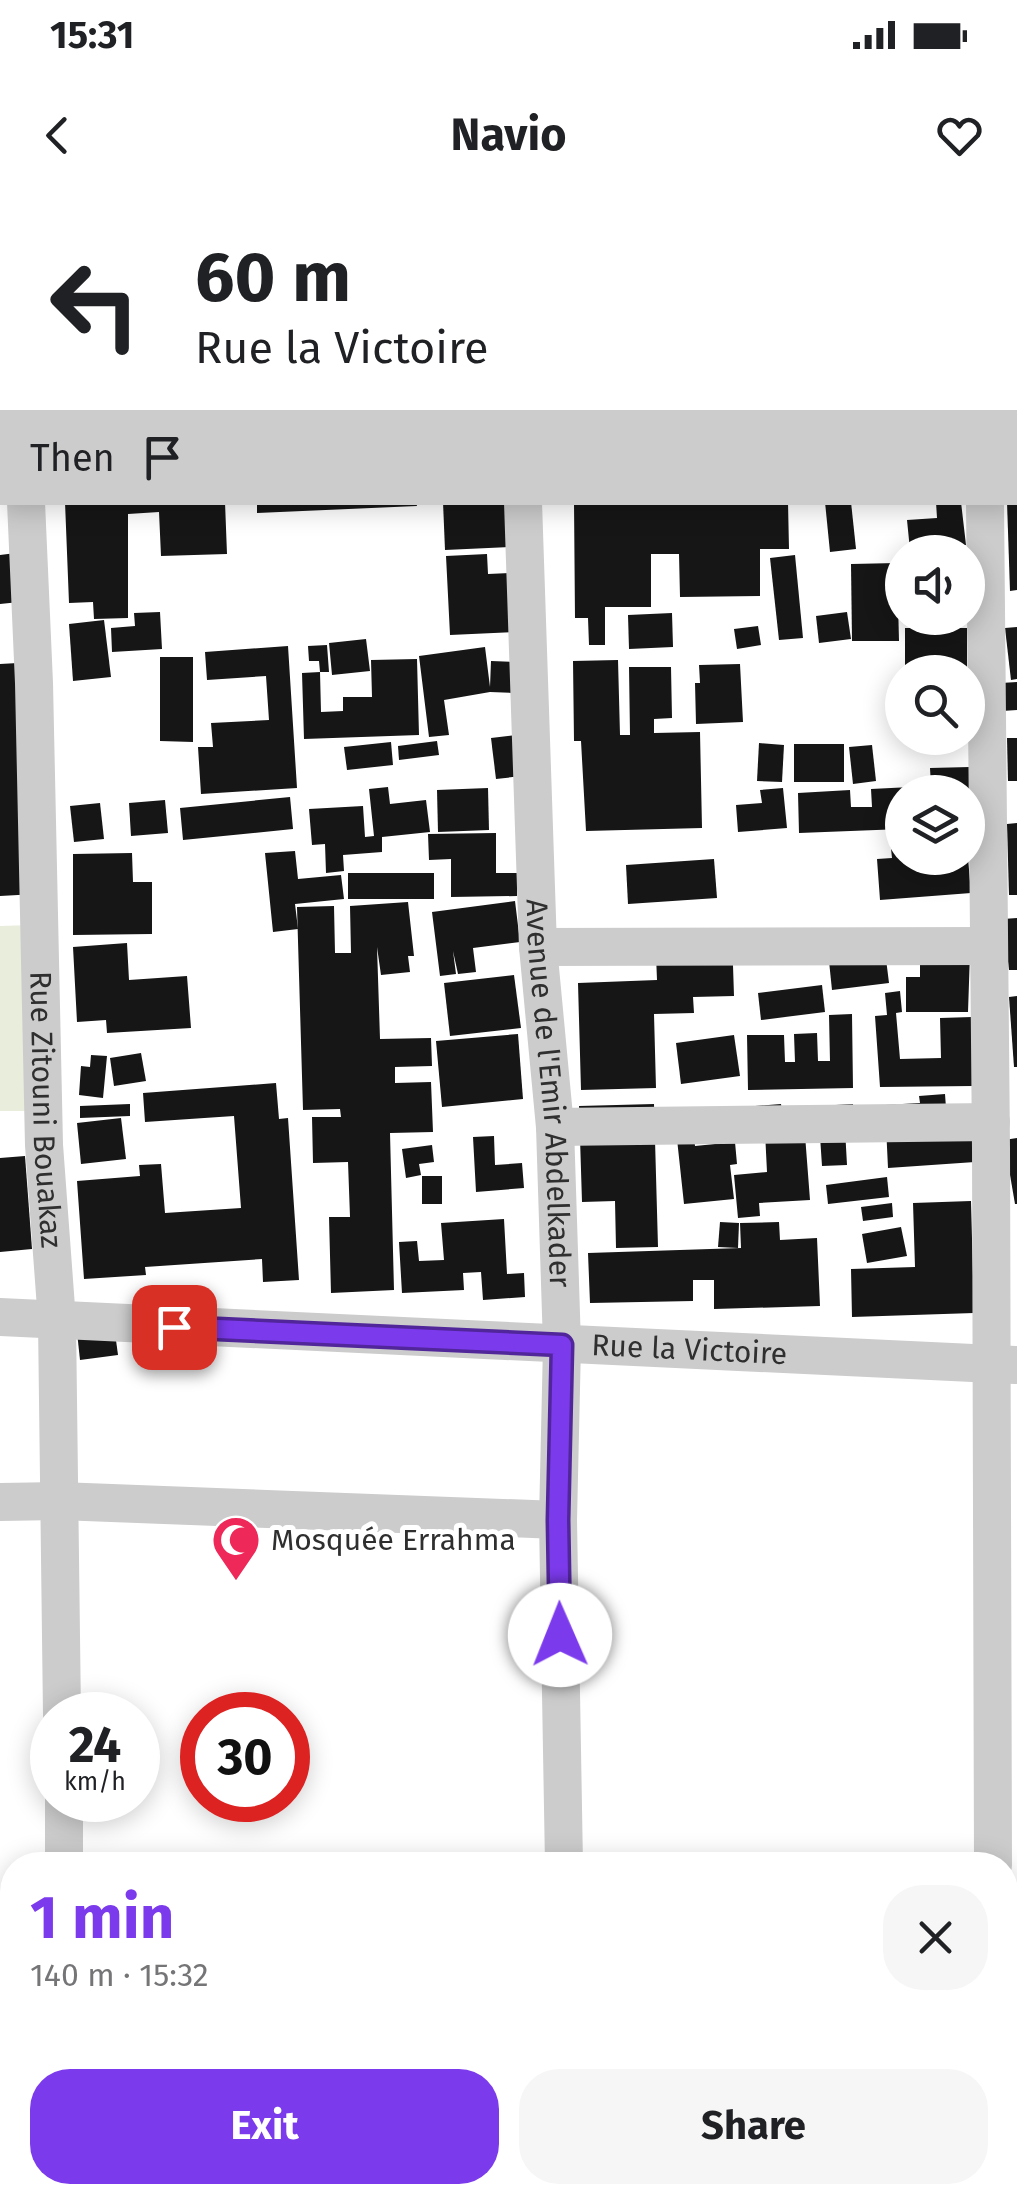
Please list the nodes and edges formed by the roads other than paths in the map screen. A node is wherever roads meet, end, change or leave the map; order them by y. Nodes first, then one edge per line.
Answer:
1 (26, 505) edge
2 (523, 505) edge
3 (985, 505) edge
4 (17, 683) edge
5 (1002, 828) edge
6 (998, 937) edge
7 (538, 947) junction
8 (555, 1127) junction
9 (1000, 1140) edge
10 (0, 1317) edge
11 (57, 1322) junction
12 (562, 1345) junction
13 (1004, 1364) edge
14 (0, 1502) edge
15 (59, 1502) junction
16 (558, 1520) junction
17 (62, 1692) edge
18 (64, 1822) edge
19 (64, 1852) edge
20 (564, 1852) edge
21 (993, 1852) edge

1 - 4 street, Rue Zitouni Bouakaz
2 - 7 street, Avenue de l'Emir Abdelkader
3 - 5 street
4 - 11 street, Rue Zitouni Bouakaz
5 - 6 street
6 - 7 street
6 - 9 street
7 - 8 street, Avenue de l'Emir Abdelkader
8 - 9 street
8 - 12 street, Avenue de l'Emir Abdelkader
9 - 13 street
10 - 11 street, Rue la Victoire
11 - 12 street, Rue la Victoire
11 - 15 street, Rue Zitouni Bouakaz
12 - 13 street, Rue la Victoire
12 - 16 street, Avenue de l'Emir Abdelkader
13 - 21 street
14 - 15 street
15 - 16 street
15 - 17 street, Rue Zitouni Bouakaz
16 - 20 street, Avenue de l'Emir Abdelkader
18 - 19 street

